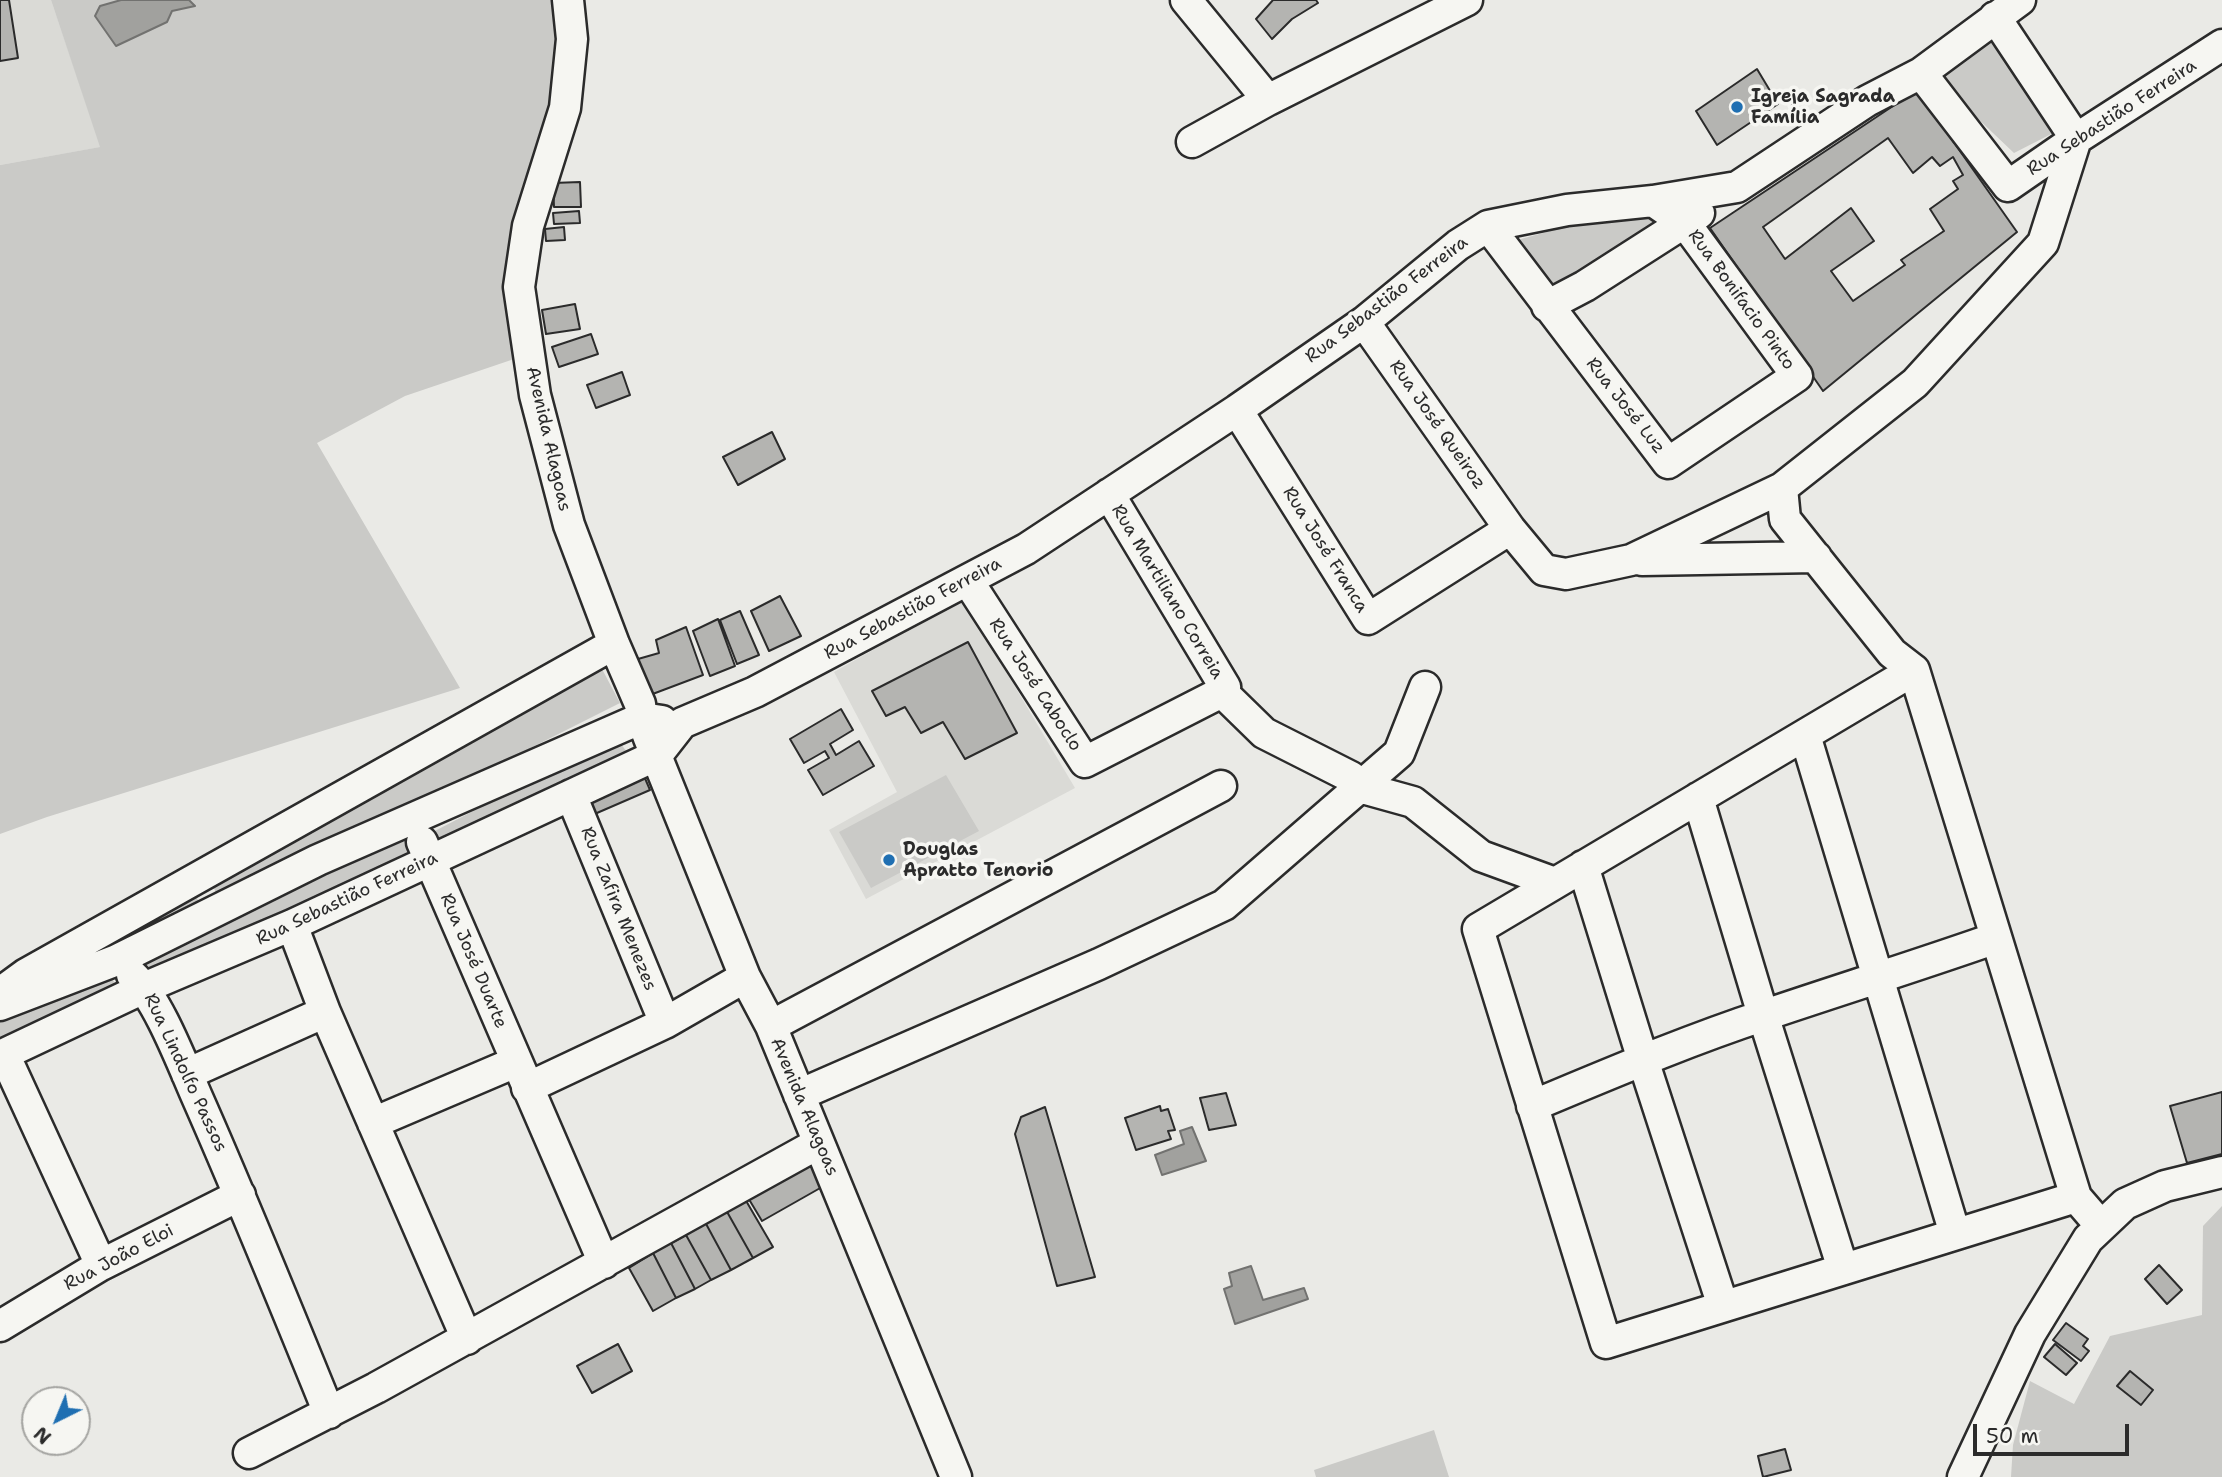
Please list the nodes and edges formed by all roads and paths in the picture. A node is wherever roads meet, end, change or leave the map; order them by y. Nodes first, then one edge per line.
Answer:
1 (568, 0) edge
2 (1186, 0) edge
3 (2020, 0) edge
4 (1448, 4) edge
5 (1995, 17) junction
6 (2222, 45) edge
7 (1921, 72) junction
8 (1268, 100) junction
9 (2076, 139) junction
10 (1192, 142) dead end
11 (1737, 187) junction
12 (1653, 201) junction
13 (1685, 223) junction
14 (1488, 226) junction
15 (1547, 306) junction
16 (1364, 322) junction
17 (1797, 376) joint
18 (1237, 410) junction
19 (1782, 488) junction
20 (1109, 494) junction
21 (1510, 529) junction
22 (1816, 557) junction
23 (1631, 560) junction
24 (968, 581) junction
25 (614, 644) junction
26 (1914, 670) junction
27 (1425, 687) dead end
28 (1224, 691) junction
29 (647, 729) junction
30 (1805, 735) junction
31 (1221, 786) dead end
32 (1359, 787) junction
33 (571, 795) junction
34 (1698, 797) junction
35 (412, 820) junction
36 (430, 861) junction
37 (1583, 866) junction
38 (197, 877) junction
39 (1555, 883) junction
40 (217, 909) junction
41 (292, 925) junction
42 (1996, 938) junction
43 (117, 960) junction
44 (745, 977) junction
45 (1880, 979) junction
46 (146, 987) junction
47 (0, 993) edge
48 (0, 1005) edge
49 (325, 1012) junction
50 (1763, 1015) junction
51 (665, 1023) junction
52 (771, 1026) junction
53 (2, 1055) edge
54 (1643, 1060) junction
55 (187, 1074) junction
56 (521, 1075) junction
57 (799, 1095) junction
58 (1532, 1106) junction
59 (373, 1123) junction
60 (820, 1143) junction
61 (2222, 1172) edge
62 (240, 1195) junction
63 (2076, 1197) junction
64 (2101, 1226) junction
65 (1955, 1234) junction
66 (604, 1263) junction
67 (101, 1265) junction
68 (1843, 1269) junction
69 (1723, 1306) junction
70 (0, 1326) edge
71 (467, 1339) junction
72 (329, 1413) junction
73 (249, 1453) dead end
74 (956, 1477) edge
75 (1964, 1477) edge

1 - 25 street, Avenida Alagoas
2 - 8 street
3 - 5 street
4 - 8 street
5 - 7 street
5 - 9 street
6 - 9 street, Rua Sebastião Ferreira
7 - 9 street, Rua Sebastião Ferreira
7 - 11 street, Rua Sebastião Ferreira
8 - 10 street
9 - 19 street
11 - 12 street, Rua Sebastião Ferreira
11 - 13 street, Rua Bonifacio Pinto
12 - 13 street, Rua Bonifacio Pinto
12 - 14 street, Rua Sebastião Ferreira
13 - 15 street, Rua Bonifacio Pinto
13 - 17 street, Rua Bonifacio Pinto
14 - 15 street, Rua José Luz
14 - 16 street, Rua Sebastião Ferreira
15 - 17 street, Rua José Luz
16 - 18 street, Rua Sebastião Ferreira
16 - 21 street, Rua José Queiroz
18 - 20 street, Rua Sebastião Ferreira
18 - 21 street, Rua José Franca
19 - 22 street
19 - 23 street
20 - 24 street, Rua Sebastião Ferreira
20 - 28 street, Rua Martiliano Correia
21 - 23 street, Rua José Queiroz
22 - 23 street
22 - 26 street
24 - 28 street, Rua José Caboclo
24 - 29 street, Rua Sebastião Ferreira
25 - 29 street, Avenida Alagoas
25 - 38 street
26 - 30 street
26 - 42 street
27 - 32 street
28 - 32 street, Rua Martiliano Correia
29 - 33 street, Rua Sebastião Ferreira
29 - 35 street
29 - 44 street, Avenida Alagoas
30 - 34 street
30 - 45 street
31 - 52 street
32 - 39 street
32 - 57 street
33 - 36 street, Rua Sebastião Ferreira
33 - 51 street, Rua Zafira Menezes
34 - 37 street
34 - 50 street
35 - 36 street, Rua José Duarte
35 - 40 street
36 - 41 street, Rua Sebastião Ferreira
36 - 56 street, Rua José Duarte
37 - 39 street
37 - 54 street
38 - 40 street
38 - 47 street
39 - 58 street
40 - 43 street
41 - 46 street, Rua Sebastião Ferreira
41 - 49 street
42 - 45 street
42 - 63 street
43 - 46 street, Rua Lindolfo Passos
43 - 48 street
44 - 51 street
44 - 52 street, Avenida Alagoas
45 - 50 street
45 - 65 street
46 - 53 street, Rua Sebastião Ferreira
46 - 55 street, Rua Lindolfo Passos
49 - 55 street
49 - 59 street
50 - 54 street
50 - 68 street
51 - 56 street
52 - 57 street, Avenida Alagoas
53 - 67 street
54 - 58 street
54 - 69 street
55 - 62 street, Rua Lindolfo Passos
56 - 59 street
56 - 66 street, Rua José Duarte
57 - 60 street, Avenida Alagoas
58 - 69 street
59 - 71 street
60 - 66 street
60 - 74 street, Avenida Alagoas
61 - 64 street
62 - 67 street, Rua João Eloi
62 - 72 street, Rua Lindolfo Passos
63 - 64 street
63 - 65 street
64 - 75 street
65 - 68 street
66 - 71 street
67 - 70 street, Rua João Eloi
68 - 69 street
71 - 72 street
72 - 73 street

